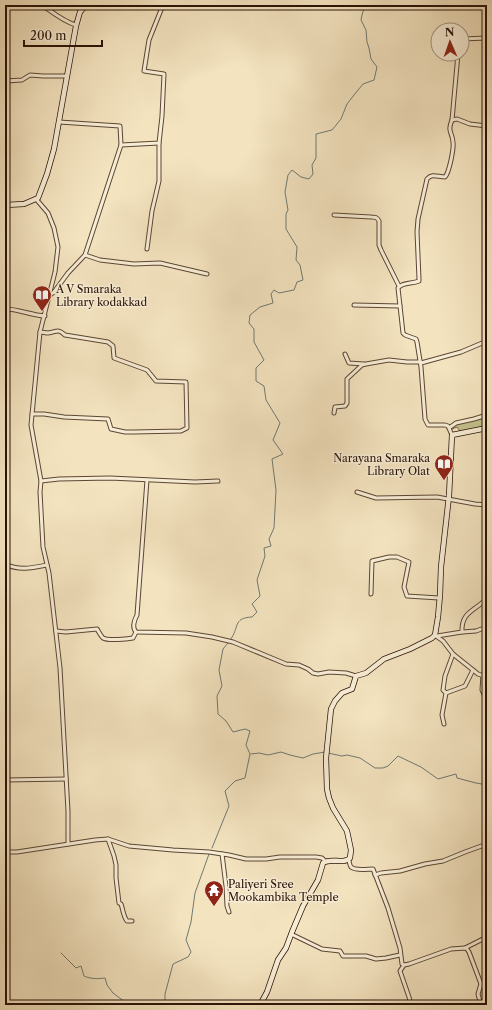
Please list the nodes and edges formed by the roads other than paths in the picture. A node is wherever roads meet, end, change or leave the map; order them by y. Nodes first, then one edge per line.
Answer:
1 (42, 5) edge
2 (86, 5) edge
3 (163, 5) edge
4 (76, 25) junction
5 (487, 38) edge
6 (470, 39) edge
7 (457, 62) edge
8 (67, 76) junction
9 (5, 84) edge
10 (452, 120) junction
11 (59, 122) junction
12 (487, 126) edge
13 (160, 143) junction
14 (121, 145) junction
15 (36, 199) junction
16 (5, 205) edge
17 (334, 215) dead end
18 (147, 249) dead end
19 (85, 255) junction
20 (208, 274) dead end
21 (399, 286) junction
22 (49, 295) junction
23 (354, 304) dead end
24 (400, 306) junction
25 (5, 309) edge
26 (45, 316) junction
27 (40, 332) junction
28 (487, 341) edge
29 (345, 354) dead end
30 (421, 362) junction
31 (366, 364) junction
32 (334, 413) dead end
33 (32, 414) junction
34 (487, 415) edge
35 (449, 428) junction
36 (487, 428) edge
37 (452, 435) junction
38 (147, 480) junction
39 (41, 481) junction
40 (218, 481) dead end
41 (358, 492) dead end
42 (448, 499) junction
43 (487, 505) edge
44 (5, 564) edge
45 (47, 565) junction
46 (371, 594) dead end
47 (440, 598) junction
48 (487, 598) edge
49 (487, 627) edge
50 (56, 631) junction
51 (136, 632) junction
52 (462, 632) junction
53 (436, 636) junction
54 (453, 654) junction
55 (473, 670) junction
56 (483, 675) junction
57 (356, 676) junction
58 (487, 677) edge
59 (446, 693) junction
60 (487, 701) edge
61 (444, 724) dead end
62 (66, 779) junction
63 (5, 780) edge
64 (108, 839) junction
65 (68, 844) junction
66 (487, 844) edge
67 (5, 852) edge
68 (222, 854) junction
69 (348, 860) junction
70 (325, 862) junction
71 (375, 875) junction
72 (229, 912) dead end
73 (132, 921) dead end
74 (291, 934) junction
75 (487, 937) edge
76 (465, 948) junction
77 (400, 955) junction
78 (404, 965) junction
79 (487, 979) edge
80 (481, 984) junction
81 (260, 1005) edge
82 (410, 1005) edge
83 (481, 1005) edge

1 - 4 street
2 - 4 street
3 - 13 street
4 - 8 street
5 - 6 street
7 - 10 street
8 - 9 street
8 - 11 street
10 - 12 street
10 - 21 street
11 - 14 street
11 - 15 street
13 - 14 street
13 - 18 street
14 - 19 street
15 - 16 street
15 - 22 street
17 - 21 street
19 - 20 street
19 - 22 street
21 - 24 street
22 - 26 street
23 - 24 street
24 - 30 street
25 - 26 street
26 - 27 street
27 - 33 street
27 - 33 street
28 - 30 street
29 - 31 street
30 - 31 street
30 - 35 street
31 - 32 street
33 - 39 street
34 - 35 street
35 - 37 street
36 - 37 street
37 - 42 street
38 - 39 street
38 - 40 street
38 - 51 street
39 - 45 street
41 - 42 street
42 - 43 street
42 - 47 street
44 - 45 street
45 - 50 street
46 - 47 street
47 - 53 street
48 - 52 street
49 - 52 street
50 - 51 street
50 - 62 street
51 - 57 street
52 - 53 street
53 - 54 street
53 - 57 street
54 - 55 street
54 - 59 street
55 - 56 street
55 - 59 street
56 - 58 street
56 - 60 street
57 - 69 street
59 - 61 street
62 - 63 street
62 - 65 street
64 - 65 street
64 - 68 street
64 - 73 street
65 - 67 street
66 - 71 street
68 - 70 street
68 - 72 street
69 - 70 street
69 - 71 street
70 - 74 street
71 - 77 street
74 - 77 street
74 - 81 street
75 - 76 street
76 - 78 street
76 - 80 street
77 - 78 street
78 - 82 street
79 - 80 street
80 - 83 street

